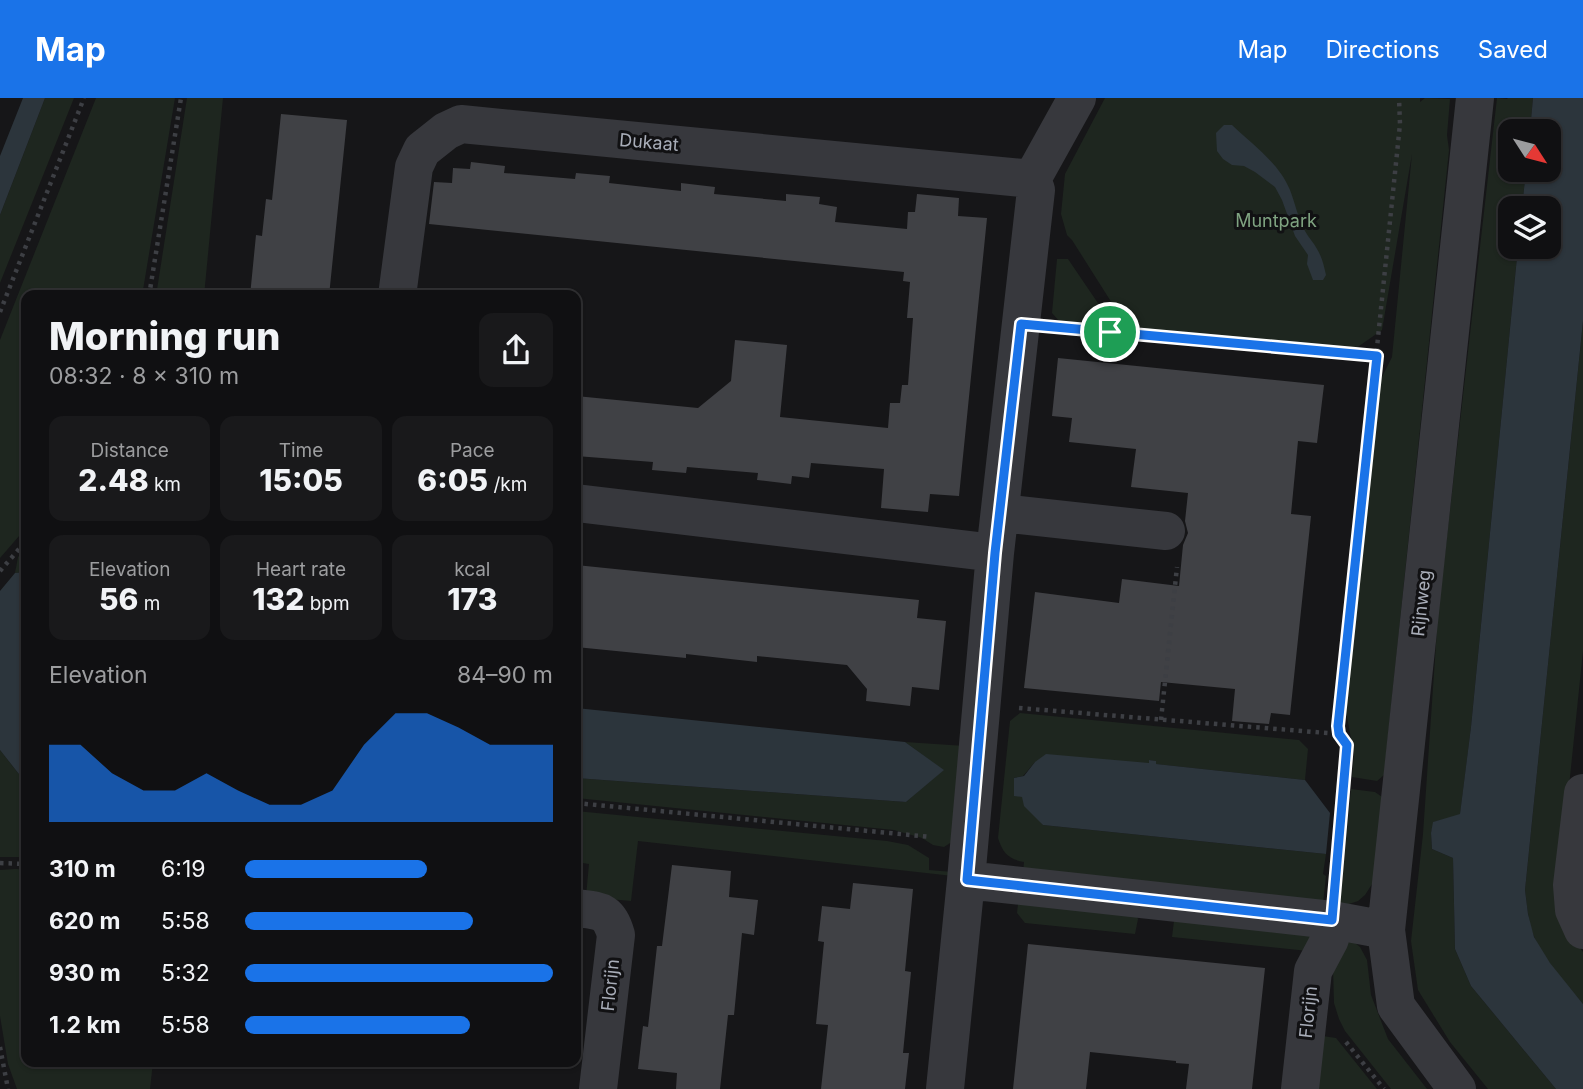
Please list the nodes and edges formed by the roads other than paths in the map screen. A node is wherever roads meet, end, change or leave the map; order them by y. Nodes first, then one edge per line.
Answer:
1 (1077, 98) edge
2 (1475, 98) edge
3 (1032, 178) junction
4 (398, 290) edge
5 (581, 504) edge
6 (1000, 513) junction
7 (1166, 531) road end
8 (995, 553) junction
9 (1583, 793) edge
10 (967, 880) junction
11 (581, 909) edge
12 (1331, 930) junction
13 (1386, 930) junction
14 (1583, 930) edge
15 (598, 1089) edge
16 (945, 1089) edge
17 (1300, 1089) edge
18 (1457, 1089) edge

1 - 3 street
2 - 13 street, Rijnweg
3 - 4 street, Dukaat
3 - 6 street
5 - 8 street
6 - 7 street
6 - 8 street
8 - 10 street
9 - 14 street
10 - 12 street
10 - 16 street
11 - 15 street, Florijn
12 - 13 street
12 - 17 street, Florijn
13 - 18 street, Rijnweg

